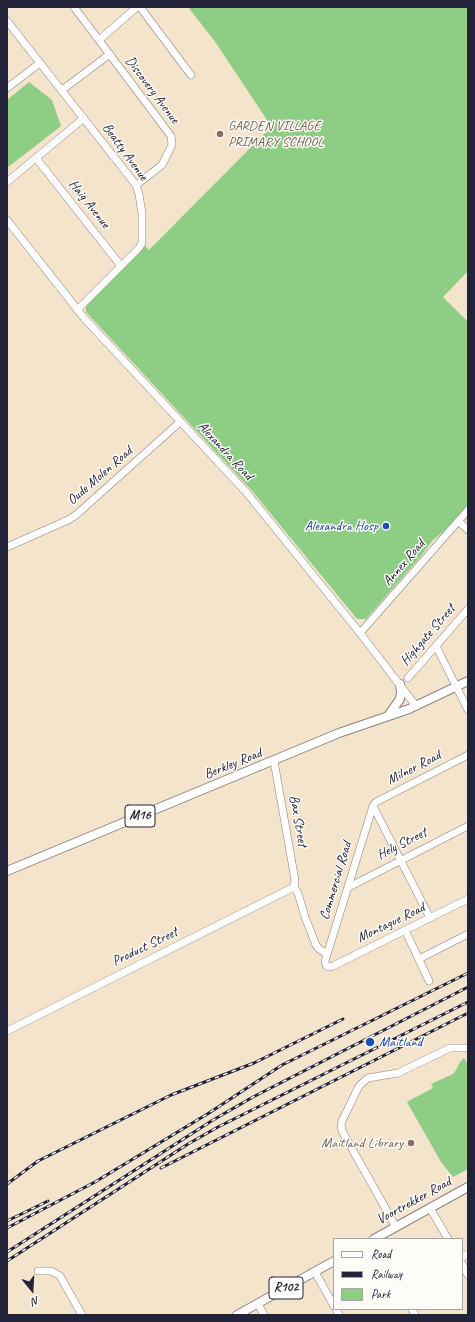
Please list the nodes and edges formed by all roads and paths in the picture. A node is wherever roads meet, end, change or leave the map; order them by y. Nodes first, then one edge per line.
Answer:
1 (74, 7) edge
2 (137, 7) edge
3 (140, 7) edge
4 (7, 21) edge
5 (99, 40) junction
6 (110, 54) junction
7 (40, 63) junction
8 (191, 75) dead end
9 (7, 88) edge
10 (62, 90) junction
11 (84, 118) junction
12 (36, 158) junction
13 (7, 182) edge
14 (136, 184) junction
15 (7, 220) edge
16 (121, 266) junction
17 (77, 310) junction
18 (180, 422) junction
19 (468, 510) edge
20 (458, 521) junction
21 (468, 530) edge
22 (7, 547) edge
23 (467, 611) edge
24 (360, 633) junction
25 (436, 646) junction
26 (408, 678) dead end
27 (468, 681) edge
28 (400, 684) junction
29 (456, 687) junction
30 (416, 706) junction
31 (468, 710) edge
32 (387, 717) junction
33 (468, 755) edge
34 (274, 761) junction
35 (373, 806) junction
36 (468, 826) edge
37 (401, 859) junction
38 (7, 872) edge
39 (294, 887) junction
40 (349, 887) junction
41 (468, 899) edge
42 (430, 918) junction
43 (405, 930) junction
44 (468, 934) edge
45 (327, 954) junction
46 (418, 959) junction
47 (326, 965) joint
48 (429, 981) dead end
49 (7, 1031) edge
50 (468, 1048) edge
51 (468, 1186) edge
52 (430, 1208) junction
53 (396, 1227) junction
54 (376, 1238) edge
55 (447, 1238) edge
56 (333, 1262) edge
57 (463, 1266) edge
58 (38, 1271) dead end
59 (315, 1272) junction
60 (468, 1275) edge
61 (258, 1304) junction
62 (333, 1304) edge
63 (82, 1315) edge
64 (237, 1315) edge
65 (264, 1315) edge

1 - 5 street, Discovery Avenue
2 - 5 street
3 - 8 street
4 - 7 street, Beatty Avenue
5 - 6 street, Discovery Avenue
6 - 10 street
6 - 14 street, Discovery Avenue
7 - 9 street
7 - 10 street, Beatty Avenue
10 - 11 street, Beatty Avenue
11 - 12 street
11 - 14 street, Beatty Avenue
12 - 13 street
12 - 16 street, Haig Avenue
14 - 16 street, Beatty Avenue
15 - 17 street, Alexandra Road
16 - 17 street, Beatty Avenue
17 - 18 street, Alexandra Road
18 - 22 street, Oude Molen Road
18 - 24 street, Alexandra Road
19 - 20 street, Annex Road
20 - 21 street
20 - 24 street, Annex Road
23 - 25 street, Highgate Street
24 - 28 street, Alexandra Road
25 - 26 street, Highgate Street
25 - 29 street
27 - 29 main road, Berkley Road / M16
28 - 30 street, Alexandra Road
28 - 32 main road
29 - 30 main road, Berkley Road / M16
29 - 31 street
30 - 32 main road, Berkley Road / M16
32 - 34 main road, Berkley Road / M16
33 - 35 street, Milner Road
34 - 38 main road, Berkley Road / M16
34 - 39 street, Bax Street
35 - 37 street
35 - 40 street, Commercial Road
36 - 37 street, Hely Street
37 - 40 street, Hely Street
37 - 42 street
39 - 45 street, Bax Street
39 - 49 street, Product Street
40 - 45 street, Commercial Road
41 - 42 street, Montague Road
42 - 43 street, Montague Road
43 - 46 street
43 - 47 street, Montague Road
44 - 46 street
45 - 47 street, Commercial Road
46 - 48 street
50 - 53 street
51 - 52 main road, Voortrekker Road
52 - 53 main road, Voortrekker Road
52 - 55 street
53 - 54 main road, Voortrekker Road
56 - 59 main road, R102
57 - 60 street
58 - 63 street
59 - 61 main road, R102
59 - 62 street
61 - 64 main road, R102
61 - 65 street

